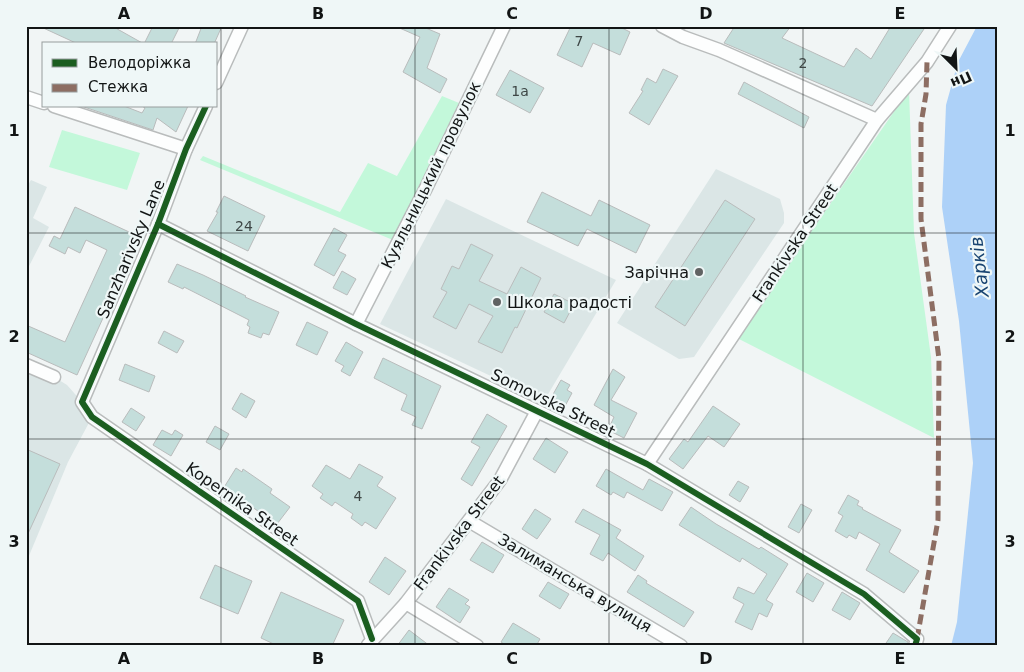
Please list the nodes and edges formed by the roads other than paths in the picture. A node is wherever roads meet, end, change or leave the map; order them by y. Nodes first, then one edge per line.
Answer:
1 (242, 26) edge
2 (504, 26) edge
3 (662, 26) edge
4 (950, 26) edge
5 (686, 32) edge
6 (218, 79) edge
7 (26, 97) edge
8 (42, 102) edge
9 (60, 108) edge
10 (205, 108) edge
11 (877, 120) junction
12 (186, 149) junction
13 (158, 224) junction
14 (356, 324) junction
15 (26, 365) edge
16 (54, 377) dead end
17 (82, 402) joint
18 (537, 411) junction
19 (647, 464) junction
20 (469, 521) junction
21 (406, 603) junction
22 (370, 642) edge
23 (916, 642) edge
24 (477, 646) edge
25 (681, 646) edge

1 - 6 street
2 - 14 street, Куяльницький провулок
3 - 5 street
4 - 11 street, Frankivska Street
5 - 11 street
7 - 8 street
9 - 12 street
10 - 12 street, Sanzharivsky Lane
11 - 19 street, Frankivska Street
12 - 13 street, Sanzharivsky Lane
13 - 14 street, Somovska Street
13 - 17 street, Sanzharivsky Lane
14 - 18 street, Somovska Street
15 - 16 street
17 - 22 street, Kopernika Street
18 - 19 street, Somovska Street
18 - 20 street, Frankivska Street
19 - 23 street, Somovska Street
20 - 21 street, Frankivska Street
20 - 25 street, Залиманська вулиця
21 - 22 street, Frankivska Street
21 - 24 street

